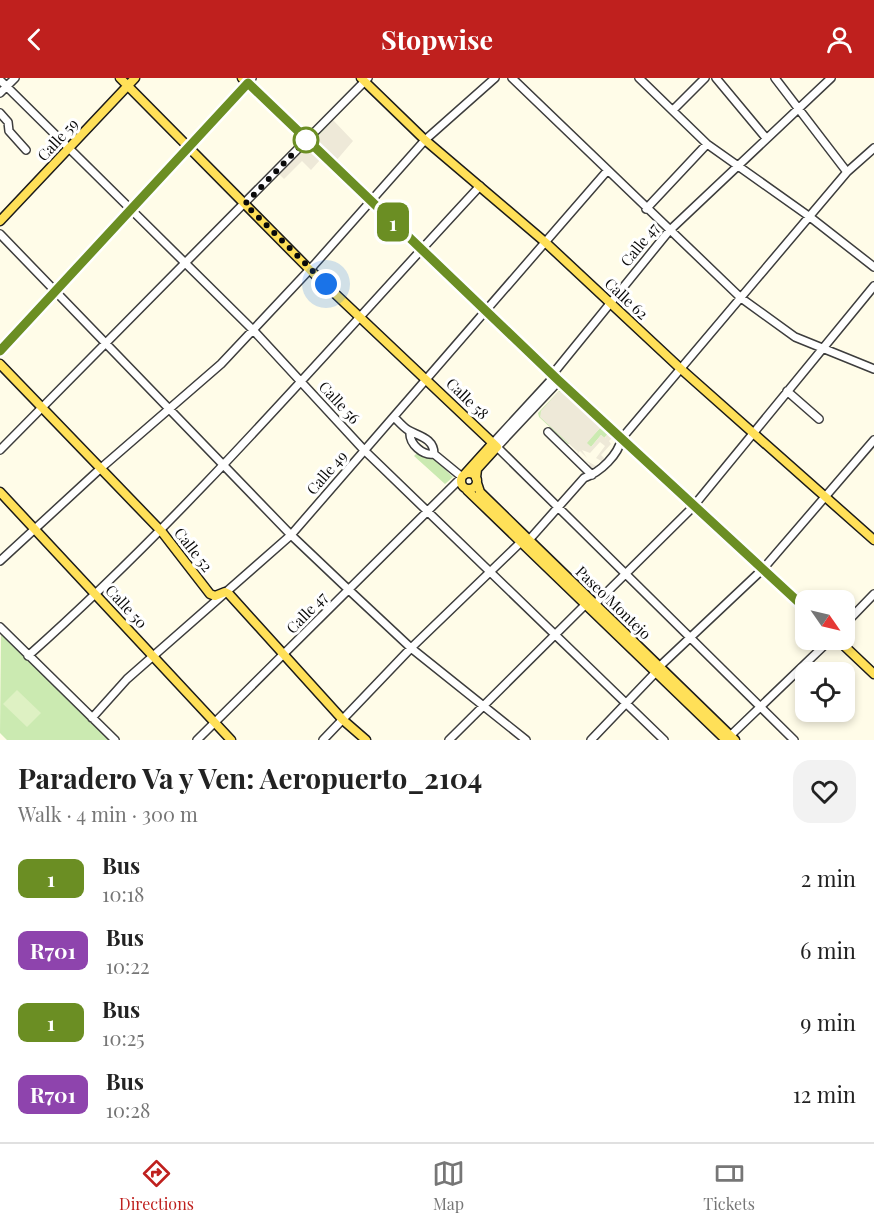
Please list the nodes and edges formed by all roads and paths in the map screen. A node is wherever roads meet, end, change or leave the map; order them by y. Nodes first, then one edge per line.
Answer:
1 (15, 78) edge
2 (120, 78) edge
3 (135, 78) edge
4 (495, 78) edge
5 (512, 78) edge
6 (639, 78) edge
7 (705, 78) edge
8 (716, 78) edge
9 (775, 78) edge
10 (831, 78) edge
11 (364, 79) edge
12 (0, 80) edge
13 (247, 80) edge
14 (7, 86) junction
15 (128, 86) junction
16 (0, 93) edge
17 (673, 110) junction
18 (799, 110) junction
19 (0, 113) edge
20 (766, 138) junction
21 (425, 140) junction
22 (307, 141) junction
23 (707, 144) junction
24 (188, 146) junction
25 (69, 148) junction
26 (874, 148) edge
27 (26, 150) dead end
28 (737, 166) junction
29 (607, 171) junction
30 (847, 172) junction
31 (480, 186) junction
32 (372, 201) junction
33 (245, 204) junction
34 (130, 209) junction
35 (646, 209) junction
36 (810, 217) junction
37 (0, 221) edge
38 (669, 231) junction
39 (0, 234) edge
40 (545, 242) junction
41 (422, 249) junction
42 (187, 264) junction
43 (874, 267) edge
44 (310, 270) junction
45 (874, 286) edge
46 (56, 289) junction
47 (741, 298) junction
48 (611, 304) junction
49 (487, 311) junction
50 (362, 318) junction
51 (254, 331) junction
52 (107, 342) junction
53 (822, 349) junction
54 (0, 351) edge
55 (0, 364) edge
56 (681, 369) junction
57 (874, 369) edge
58 (554, 374) junction
59 (427, 380) junction
60 (302, 383) junction
61 (562, 383) junction
62 (787, 391) junction
63 (40, 408) junction
64 (172, 409) junction
65 (394, 417) junction
66 (819, 419) dead end
67 (410, 432) junction
68 (548, 432) dead end
69 (753, 432) junction
70 (505, 434) junction
71 (622, 438) junction
72 (874, 441) edge
73 (495, 445) junction
74 (0, 450) edge
75 (364, 450) junction
76 (434, 454) junction
77 (224, 464) junction
78 (101, 468) junction
79 (592, 475) junction
80 (463, 476) junction
81 (476, 480) junction
82 (467, 490) junction
83 (0, 492) edge
84 (826, 498) junction
85 (694, 505) junction
86 (558, 509) junction
87 (426, 510) junction
88 (34, 528) junction
89 (162, 532) junction
90 (291, 535) junction
91 (874, 540) edge
92 (525, 541) junction
93 (0, 561) edge
94 (763, 569) junction
95 (491, 573) junction
96 (624, 576) junction
97 (348, 590) junction
98 (222, 593) junction
99 (874, 594) edge
100 (96, 595) junction
101 (795, 599) edge
102 (590, 604) junction
103 (855, 614) edge
104 (0, 627) edge
105 (556, 634) junction
106 (689, 638) junction
107 (411, 648) junction
108 (819, 650) edge
109 (849, 650) edge
110 (28, 656) junction
111 (153, 656) junction
112 (284, 656) junction
113 (658, 669) junction
114 (874, 674) edge
115 (625, 702) junction
116 (483, 704) junction
117 (760, 706) junction
118 (92, 718) junction
119 (343, 720) junction
120 (216, 723) junction
121 (728, 739) edge
122 (115, 740) edge
123 (197, 740) edge
124 (231, 740) edge
125 (323, 740) edge
126 (366, 740) edge
127 (449, 740) edge
128 (526, 740) edge
129 (591, 740) edge
130 (664, 740) edge
131 (794, 740) edge

1 - 14 street
2 - 15 main road, Calle 58
3 - 15 main road, Calle 59
4 - 21 street
5 - 29 street
6 - 17 street
7 - 17 street
8 - 20 street
9 - 18 street
10 - 18 street, Calle 47
11 - 21 main road, Calle 62
11 - 22 street
12 - 14 street, Calle 56
13 - 22 main road
13 - 24 street
14 - 16 street
14 - 25 street, Calle 56
15 - 24 main road, Calle 58
15 - 25 main road, Calle 59
17 - 23 street
18 - 20 street, Calle 47
18 - 30 street
19 - 27 street
20 - 28 street, Calle 47
21 - 31 main road, Calle 62
21 - 32 street
22 - 32 main road
22 - 33 street
23 - 28 street
23 - 35 street
24 - 33 main road, Calle 58
24 - 34 street
25 - 34 street, Calle 56
25 - 37 main road, Calle 59
26 - 30 street
28 - 36 street
28 - 38 street, Calle 47
29 - 35 street
29 - 40 street, Calle 49
30 - 36 street
31 - 40 main road, Calle 62
31 - 41 street
32 - 41 main road
32 - 44 street
33 - 42 street
33 - 44 main road, Calle 58
34 - 42 street, Calle 56
34 - 46 street
35 - 38 street
36 - 43 street
36 - 47 street
38 - 47 street
38 - 48 street, Calle 47
39 - 46 street
40 - 48 main road, Calle 62
40 - 49 street, Calle 49
41 - 49 main road
41 - 50 street
42 - 51 street, Calle 56
42 - 52 street
44 - 50 main road, Calle 58
44 - 51 street
45 - 53 street
46 - 52 street
46 - 54 street
47 - 53 street
47 - 56 street
48 - 56 main road, Calle 62
48 - 58 street, Calle 47
49 - 58 main road
49 - 59 street, Calle 49
50 - 59 main road, Calle 58
50 - 60 street
51 - 60 street, Calle 56
51 - 64 street
52 - 63 street
52 - 64 street
53 - 57 street
53 - 62 street
55 - 63 main road, Calle 52
56 - 69 main road, Calle 62
56 - 71 street
58 - 61 main road
58 - 70 street, Calle 47
59 - 65 street, Calle 49
59 - 73 main road, Calle 58
60 - 75 street, Calle 56
60 - 77 street
61 - 70 street, Calle 47
61 - 71 main road
62 - 66 street
62 - 69 street
63 - 74 street
63 - 78 main road, Calle 52
64 - 77 street
64 - 78 street
65 - 67 street
65 - 75 street, Calle 49
67 - 76 street
67 - 76 street
68 - 79 street
69 - 84 main road, Calle 62
69 - 85 street
70 - 73 street, Calle 47
71 - 79 street
71 - 85 main road
72 - 84 street
73 - 80 main road, Calle 47
73 - 81 main road, Calle 47
73 - 86 street, Calle 58
75 - 87 street, Calle 56
75 - 90 street, Calle 49
76 - 80 street
77 - 89 street
77 - 90 street
78 - 88 street
78 - 89 main road, Calle 52
79 - 86 street
80 - 81 main road
80 - 82 main road
80 - 87 street, Calle 47
81 - 82 main road
81 - 92 main road, Paseo Montejo
82 - 92 main road
83 - 88 main road, Calle 50
84 - 91 main road, Calle 62
84 - 94 street
85 - 94 main road
85 - 96 street
86 - 92 street
86 - 96 street, Calle 58
87 - 95 street, Calle 56
87 - 97 street, Calle 47
88 - 93 street
88 - 100 main road, Calle 50
89 - 98 main road, Calle 52
89 - 100 street
90 - 97 street
90 - 98 street, Calle 49
92 - 95 street
92 - 102 main road, Paseo Montejo
94 - 101 main road
94 - 106 street
95 - 105 street, Calle 56
95 - 107 street
96 - 102 street
96 - 106 street, Calle 58
97 - 107 street
97 - 112 street, Calle 47
98 - 111 street, Calle 49
98 - 112 main road, Calle 52
99 - 103 street
100 - 110 street
100 - 111 main road, Calle 50
102 - 105 street
102 - 113 main road, Paseo Montejo
104 - 110 street
105 - 115 street, Calle 56
105 - 116 street
106 - 113 street
106 - 117 street, Calle 58
107 - 116 street
107 - 119 street
108 - 117 street
109 - 114 main road
110 - 118 street
111 - 118 street, Calle 49
111 - 120 main road, Calle 50
112 - 119 main road, Calle 52
112 - 120 street, Calle 47
113 - 115 street
113 - 121 main road, Paseo Montejo
115 - 129 street
115 - 130 street, Calle 56
116 - 127 street
116 - 128 street
117 - 121 street
117 - 131 street, Calle 58
118 - 122 street
119 - 125 street
119 - 126 main road, Calle 52
120 - 123 street, Calle 47
120 - 124 main road, Calle 50

